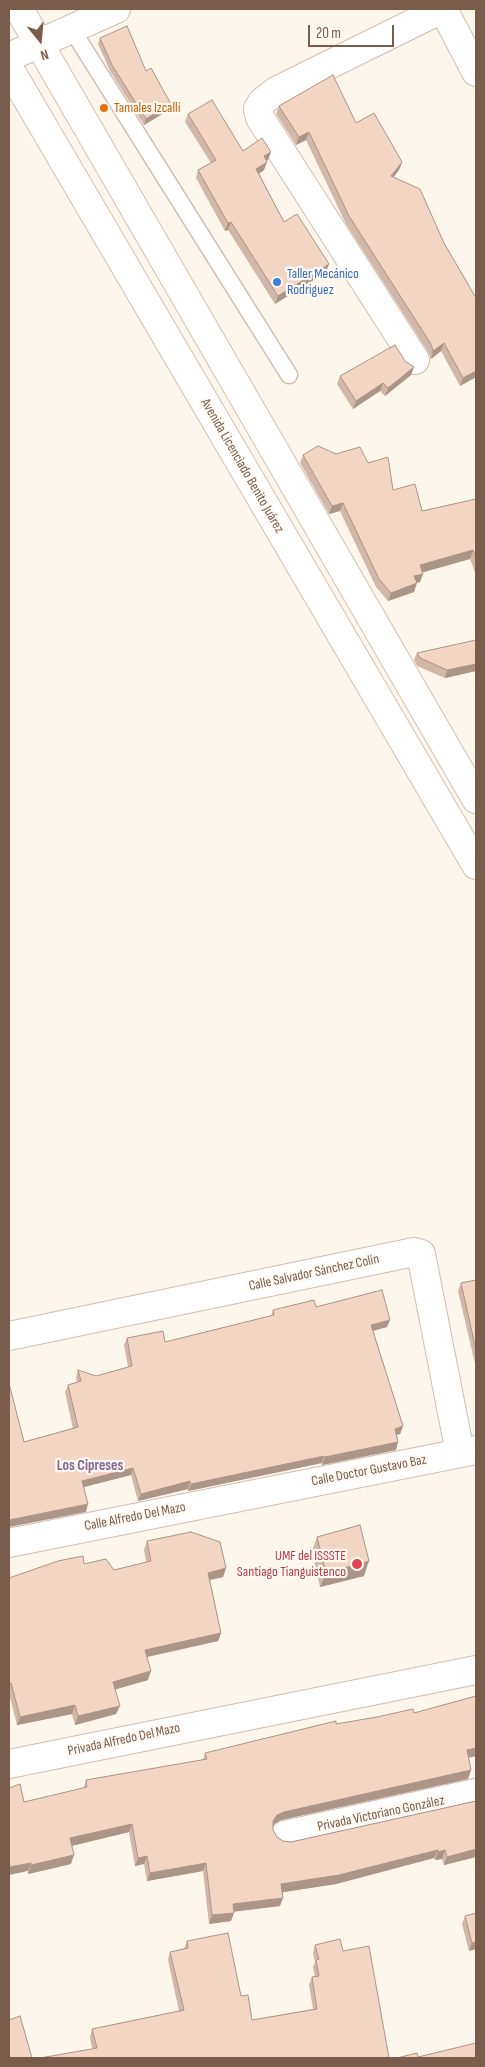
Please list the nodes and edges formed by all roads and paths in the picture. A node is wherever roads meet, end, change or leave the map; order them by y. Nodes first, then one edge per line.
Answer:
1 (19, 9) edge
2 (116, 9) edge
3 (442, 9) edge
4 (9, 15) edge
5 (71, 28) junction
6 (38, 42) junction
7 (9, 57) edge
8 (9, 68) edge
9 (476, 72) edge
10 (415, 360) dead end
11 (289, 375) dead end
12 (476, 799) edge
13 (476, 865) edge
14 (9, 1336) edge
15 (468, 1451) edge
16 (262, 1492) joint
17 (9, 1543) edge
18 (476, 1670) edge
19 (9, 1764) edge
20 (476, 1793) edge
21 (285, 1836) dead end

1 - 4 street
1 - 6 street
2 - 5 street
3 - 9 street
3 - 10 street
5 - 6 street
5 - 11 lane
6 - 7 street
6 - 12 street
8 - 13 street, Avenida Licenciado Benito Juárez
14 - 15 street, Calle Salvador Sánchez Colín
15 - 16 street, Calle Doctor Gustavo Baz
16 - 17 street, Calle Alfredo Del Mazo
18 - 19 street, Privada Alfredo Del Mazo
20 - 21 street, Privada Victoriano González

